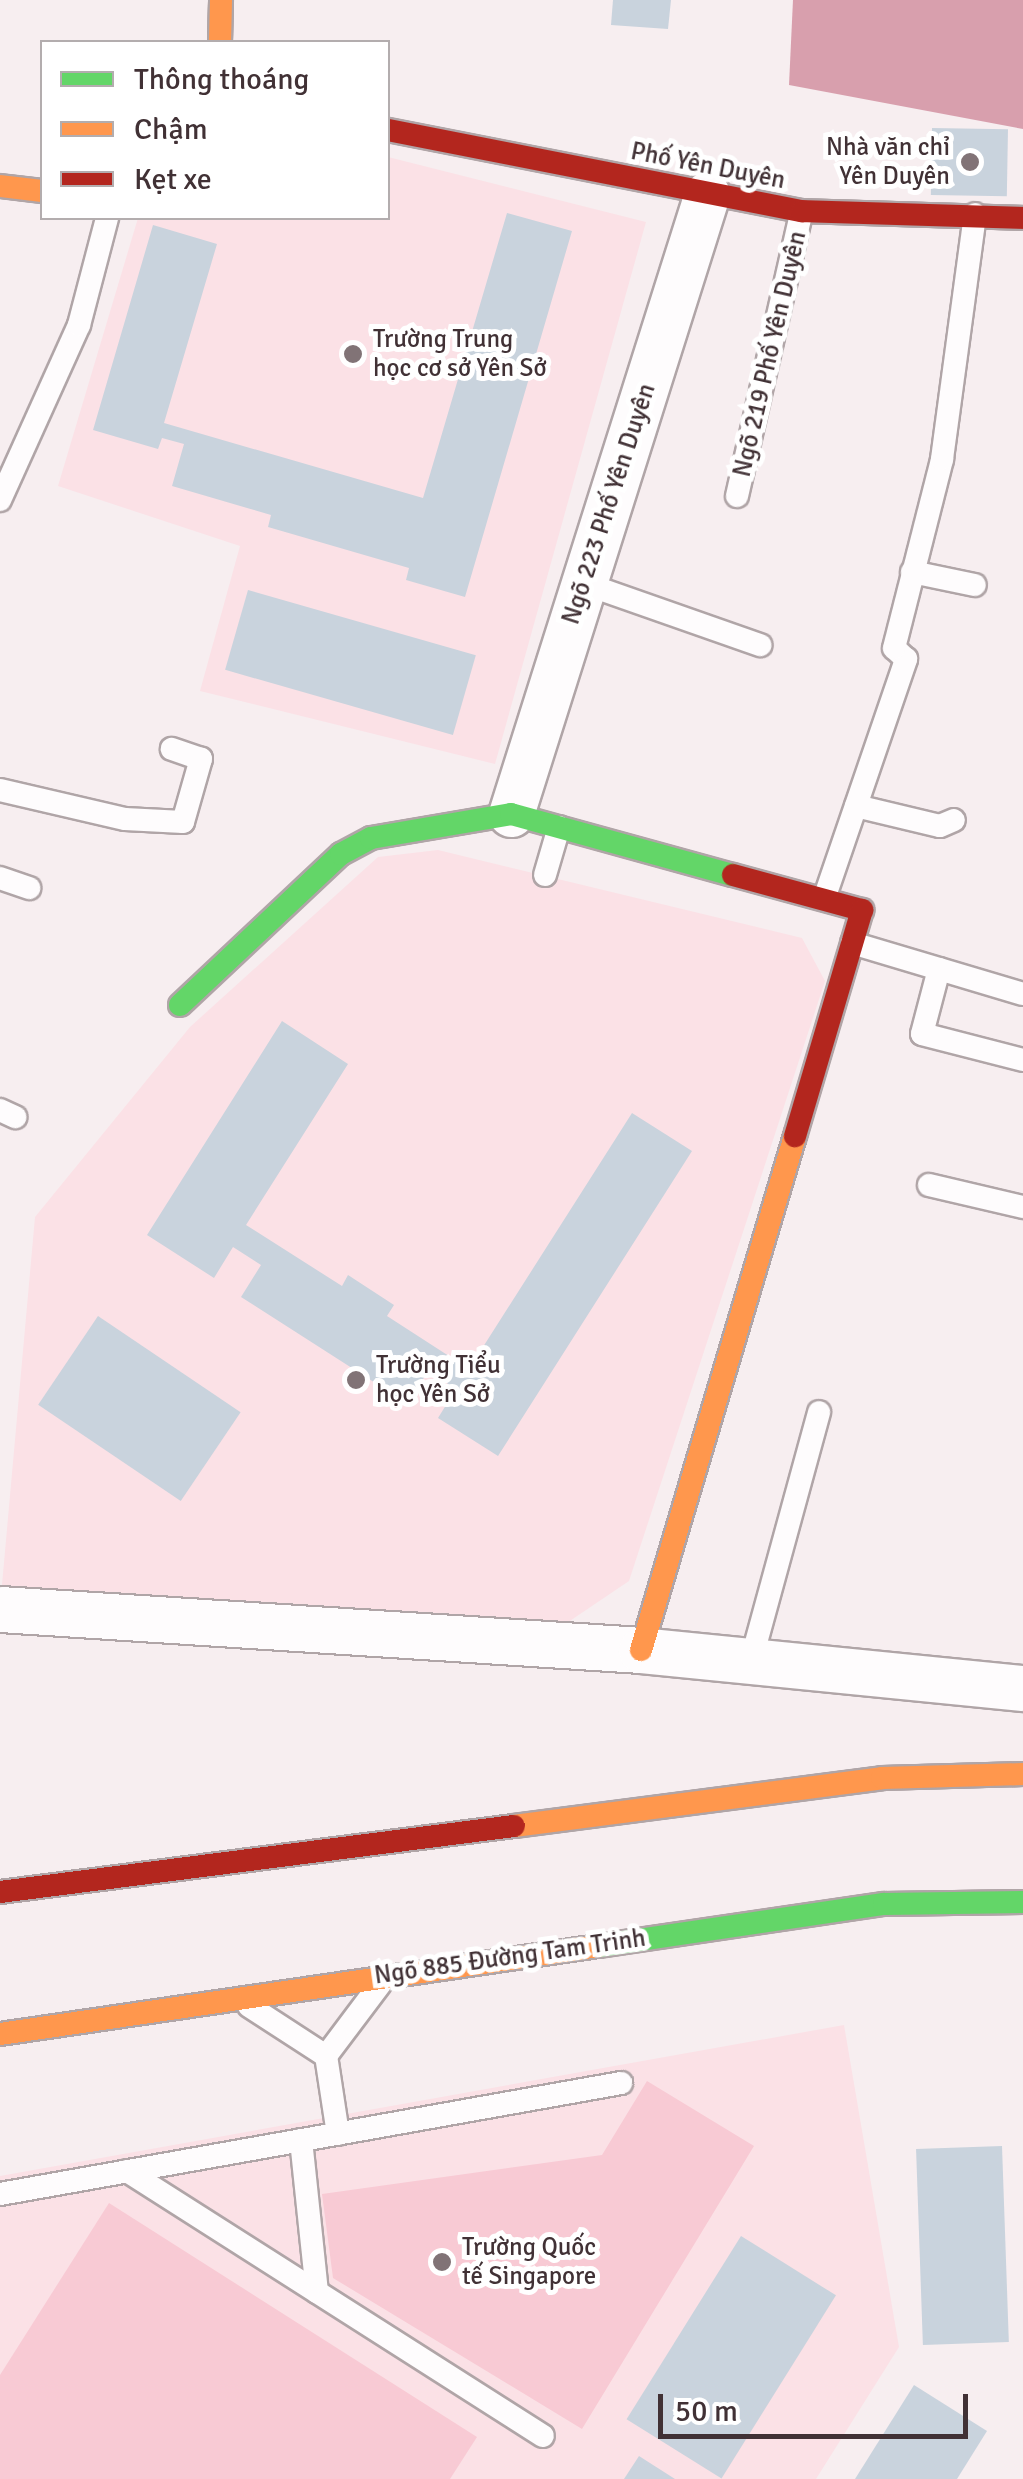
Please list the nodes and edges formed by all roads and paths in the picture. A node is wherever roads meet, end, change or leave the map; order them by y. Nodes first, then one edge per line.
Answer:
1 (220, 0) edge
2 (220, 40) edge
3 (390, 130) edge
4 (0, 186) edge
5 (40, 191) edge
6 (707, 194) junction
7 (802, 211) junction
8 (975, 214) junction
9 (1023, 218) edge
10 (105, 220) edge
11 (737, 496) dead end
12 (0, 500) edge
13 (912, 572) junction
14 (584, 583) junction
15 (974, 584) dead end
16 (760, 645) dead end
17 (172, 750) dead end
18 (0, 790) edge
19 (856, 806) junction
20 (510, 814) junction
21 (954, 820) dead end
22 (559, 826) junction
23 (545, 876) dead end
24 (0, 878) edge
25 (29, 888) dead end
26 (824, 900) junction
27 (852, 942) junction
28 (939, 968) junction
29 (1023, 994) edge
30 (180, 1005) dead end
31 (1023, 1060) edge
32 (929, 1185) dead end
33 (1023, 1207) edge
34 (820, 1412) dead end
35 (0, 1609) edge
36 (641, 1650) junction
37 (752, 1661) junction
38 (1022, 1683) edge
39 (1023, 1774) edge
40 (0, 1892) edge
41 (1023, 1902) edge
42 (388, 1974) junction
43 (236, 1997) junction
44 (0, 2034) edge
45 (326, 2056) junction
46 (621, 2083) dead end
47 (338, 2134) junction
48 (302, 2140) junction
49 (127, 2171) junction
50 (0, 2194) edge
51 (317, 2292) junction
52 (543, 2436) dead end

1 - 2 street
3 - 6 street, Phố Yên Duyên
4 - 5 street
6 - 7 street, Phố Yên Duyên
6 - 14 street, Ngõ 223 Phố Yên Duyên
7 - 8 street, Phố Yên Duyên
7 - 11 lane, Ngõ 219 Phố Yên Duyên
8 - 9 street, Phố Yên Duyên
8 - 13 lane
10 - 12 lane
13 - 15 lane
13 - 19 lane
14 - 16 lane
14 - 20 street, Ngõ 223 Phố Yên Duyên
17 - 18 lane
19 - 21 lane
19 - 26 lane
20 - 22 street
20 - 30 street
22 - 23 lane
22 - 26 street
24 - 25 lane
26 - 27 street
27 - 28 lane
27 - 36 street
28 - 29 lane
28 - 31 lane
32 - 33 lane
34 - 37 lane
35 - 36 street
36 - 37 street
37 - 38 street
39 - 40 street
41 - 42 street, Ngõ 885 Đường Tam Trinh
42 - 43 street, Ngõ 885 Đường Tam Trinh
42 - 45 lane
43 - 44 street, Ngõ 885 Đường Tam Trinh
43 - 45 lane
45 - 47 lane
46 - 47 lane
47 - 48 lane
48 - 49 lane
48 - 51 lane
49 - 50 lane
49 - 51 lane
51 - 52 lane

